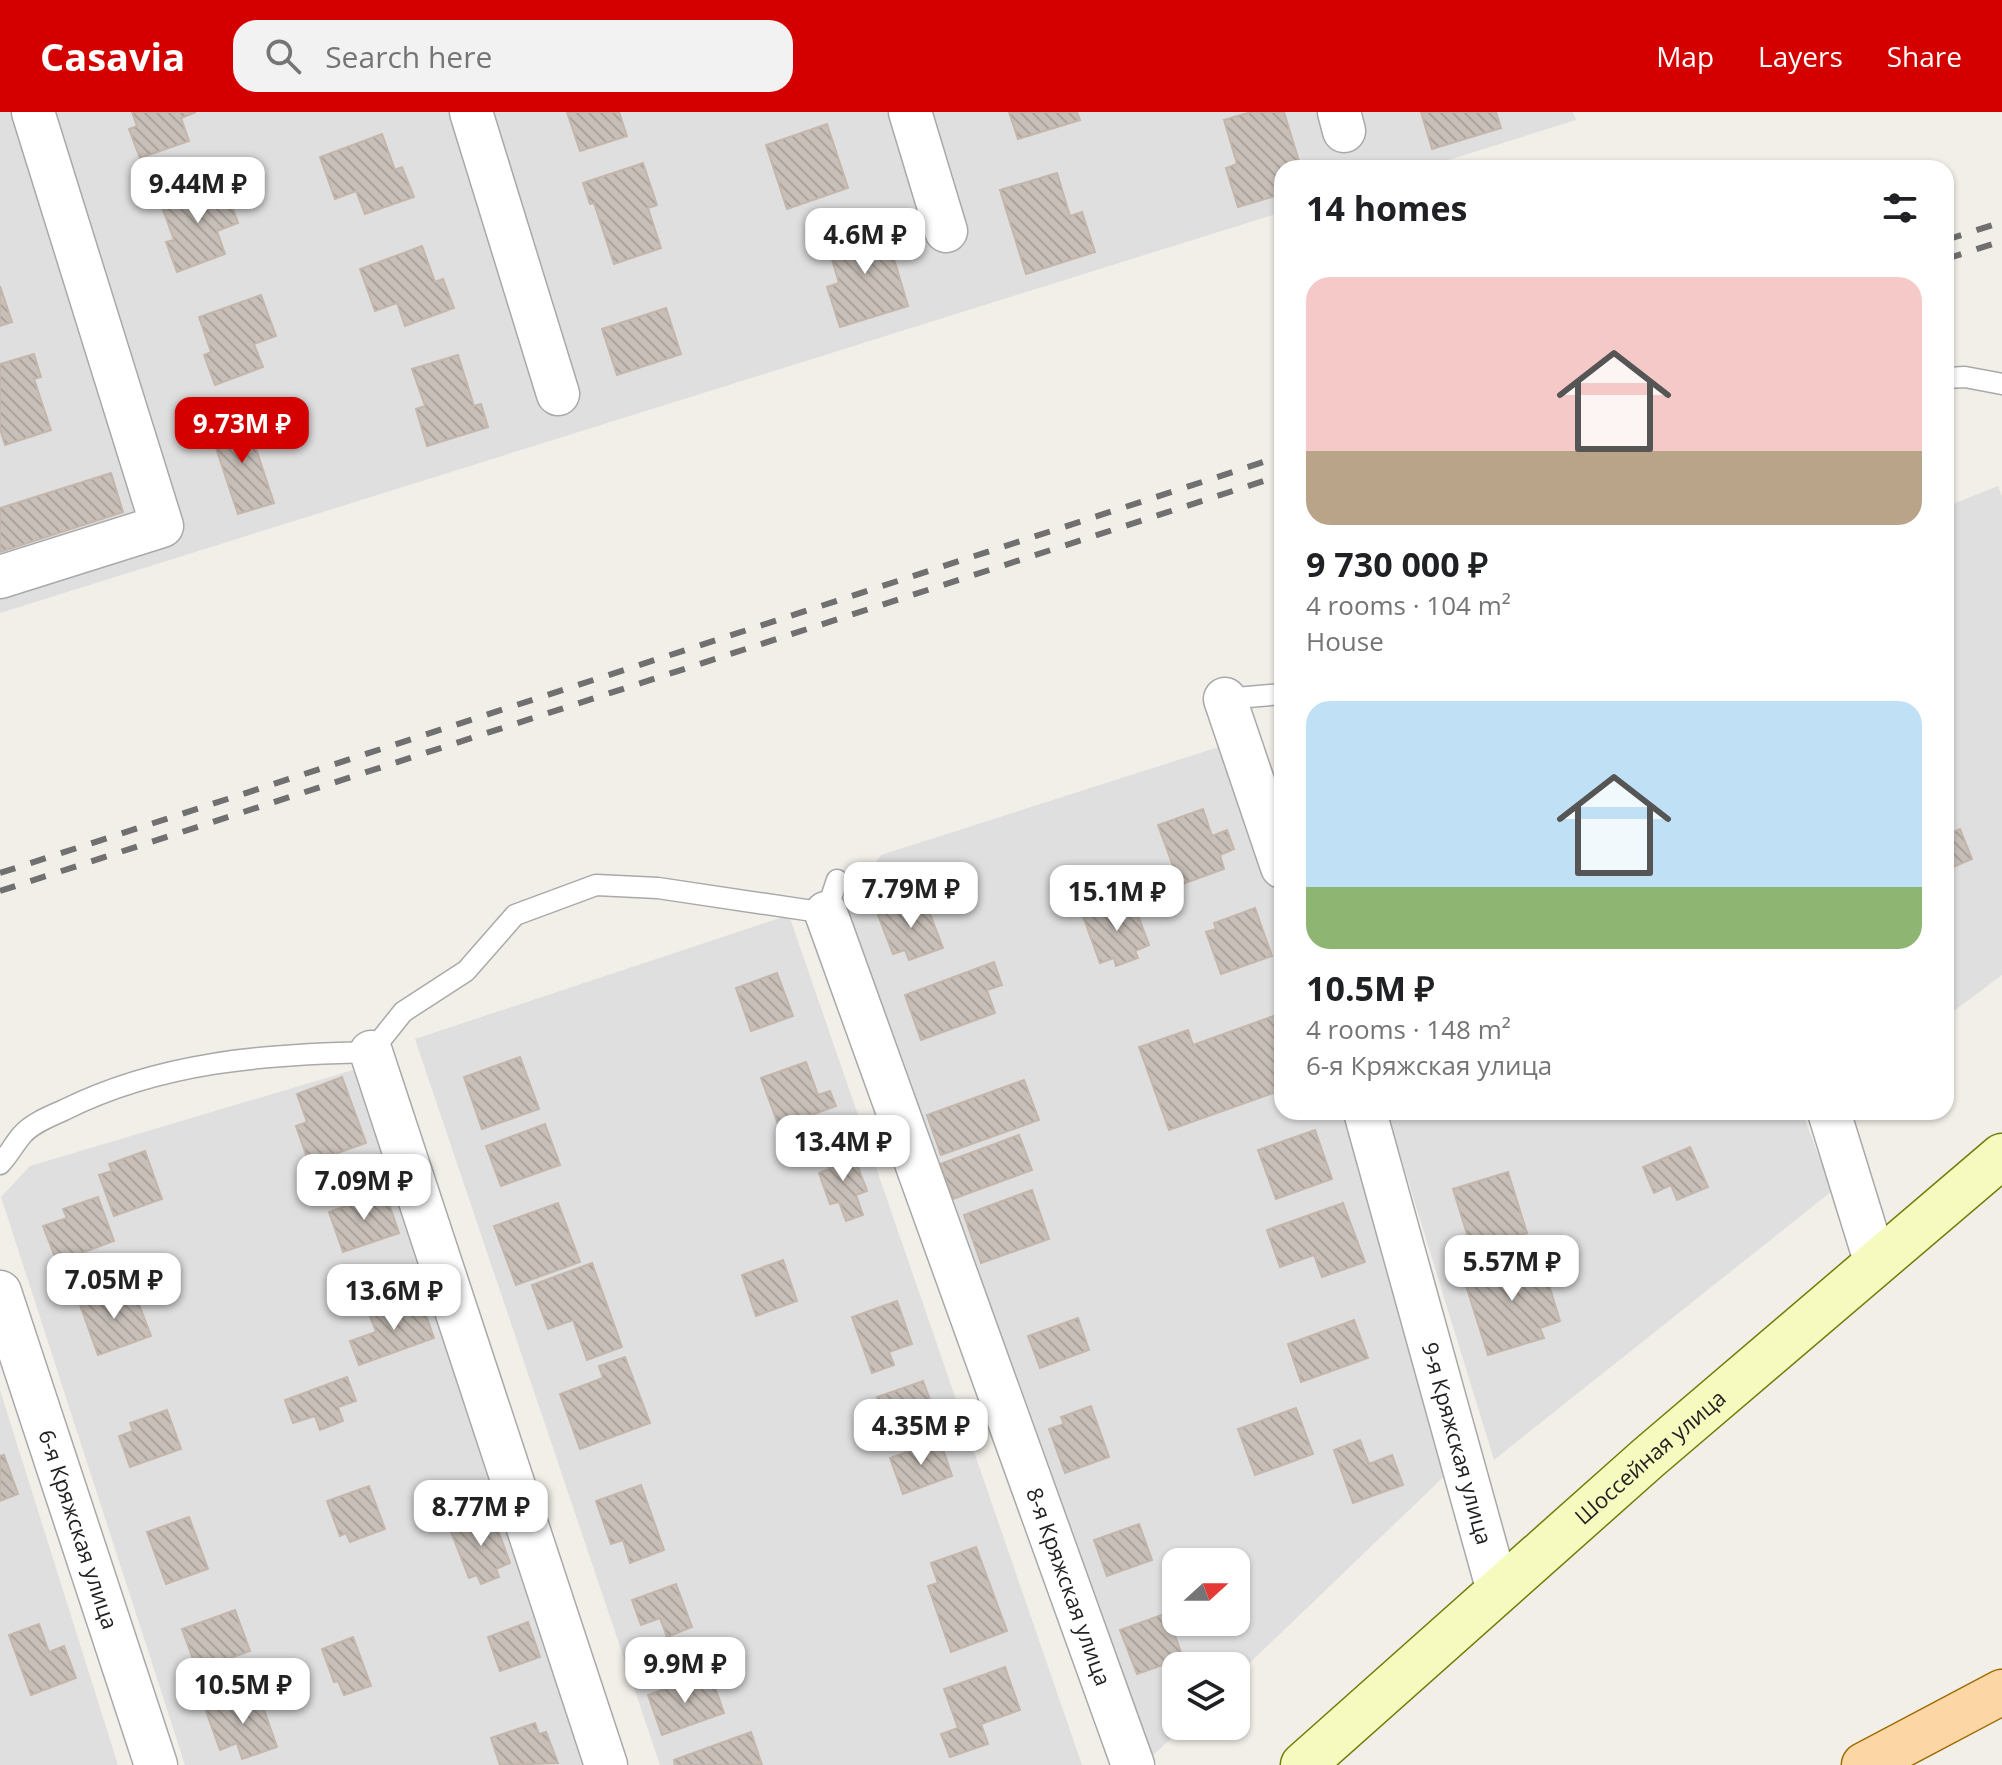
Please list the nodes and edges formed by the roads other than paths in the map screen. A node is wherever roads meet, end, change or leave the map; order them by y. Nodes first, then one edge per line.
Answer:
1 (33, 112) edge
2 (471, 112) edge
3 (910, 112) edge
4 (946, 231) dead end
5 (1954, 378) edge
6 (2002, 384) edge
7 (558, 394) dead end
8 (0, 577) edge
9 (1274, 695) edge
10 (1225, 699) joint
11 (1274, 843) edge
12 (831, 896) joint
13 (371, 1052) junction
14 (1367, 1120) edge
15 (1831, 1120) edge
16 (2002, 1156) edge
17 (0, 1164) edge
18 (1876, 1264) junction
19 (0, 1292) edge
20 (1498, 1591) junction
21 (2002, 1692) edge
22 (156, 1765) edge
23 (606, 1765) edge
24 (1133, 1765) edge
25 (1303, 1765) edge
26 (1864, 1765) edge

1 - 8 street
2 - 7 street
3 - 4 street
5 - 6 lane
9 - 10 lane
10 - 11 street
12 - 13 lane
12 - 24 street, 8-я Кряжская улица
13 - 17 lane
13 - 23 street
14 - 20 street, 9-я Кряжская улица
15 - 18 street
16 - 18 main road, Шоссейная улица
18 - 20 main road, Шоссейная улица
19 - 22 street, 6-я Кряжская улица
20 - 25 main road, Шоссейная улица
21 - 26 main road

